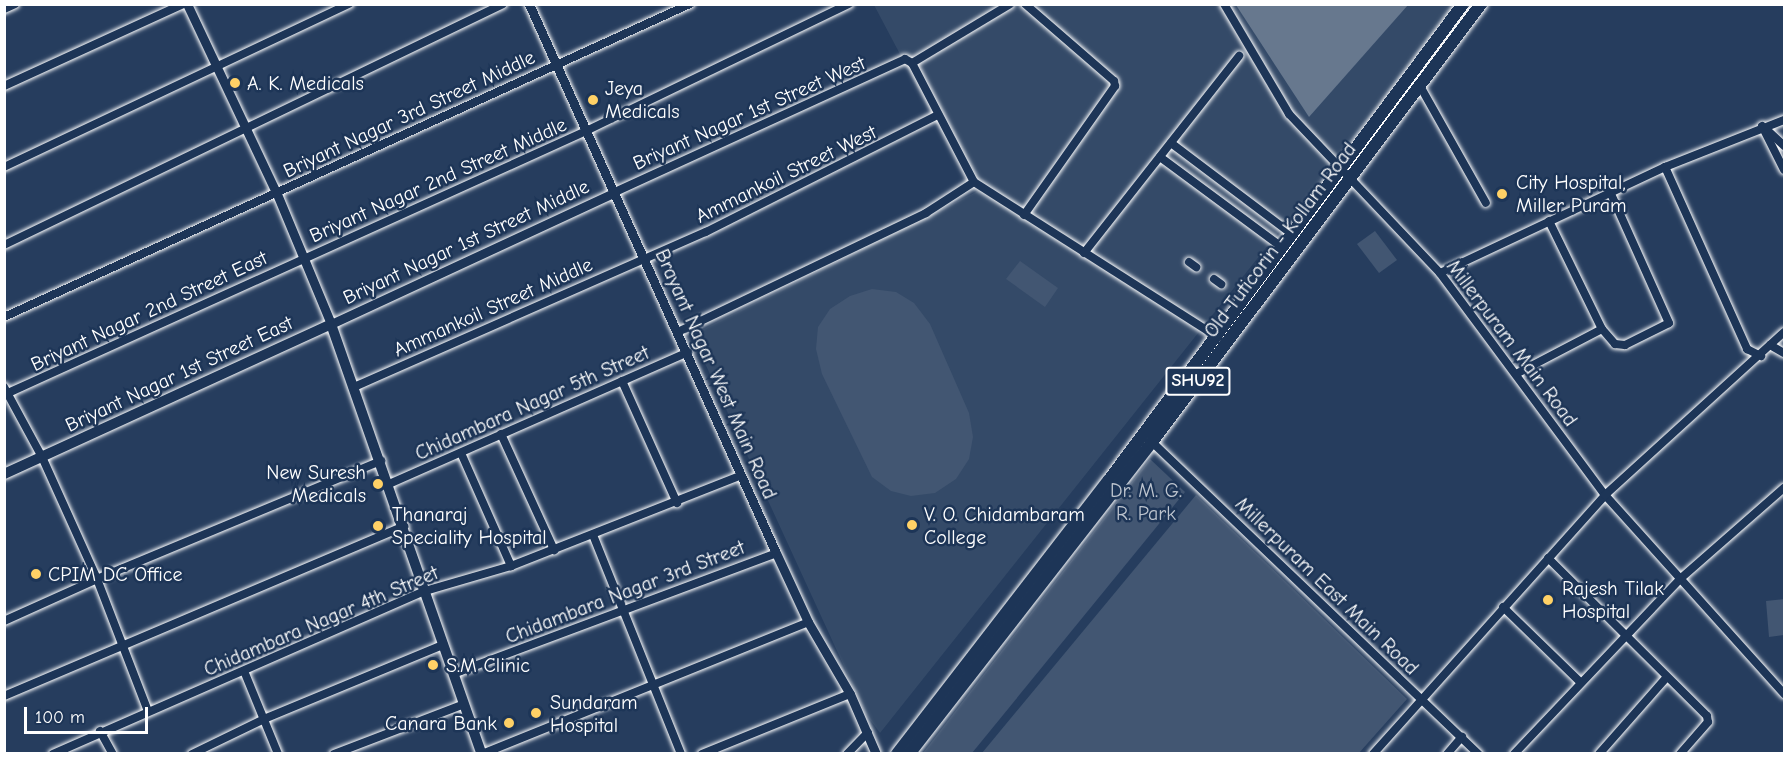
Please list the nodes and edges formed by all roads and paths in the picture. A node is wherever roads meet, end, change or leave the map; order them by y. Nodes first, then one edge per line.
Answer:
1 (15, 4) edge
2 (185, 4) edge
3 (349, 4) edge
4 (502, 4) edge
5 (529, 4) edge
6 (690, 4) edge
7 (849, 4) edge
8 (1010, 4) edge
9 (1025, 4) edge
10 (1224, 4) edge
11 (1463, 4) edge
12 (1481, 4) edge
13 (4, 9) edge
14 (1239, 56) dead end
15 (912, 63) junction
16 (556, 64) junction
17 (217, 67) junction
18 (4, 86) edge
19 (1420, 86) junction
20 (938, 115) junction
21 (1785, 120) edge
22 (1762, 126) junction
23 (247, 130) junction
24 (586, 131) junction
25 (1171, 143) junction
26 (1785, 146) edge
27 (1160, 157) junction
28 (4, 166) edge
29 (1342, 167) junction
30 (1665, 167) junction
31 (1785, 170) edge
32 (1350, 179) junction
33 (974, 182) junction
34 (615, 192) junction
35 (277, 194) junction
36 (1611, 194) junction
37 (1486, 203) dead end
38 (1024, 215) junction
39 (1549, 221) junction
40 (1293, 235) junction
41 (4, 245) edge
42 (1283, 248) junction
43 (1084, 253) junction
44 (303, 258) junction
45 (646, 258) junction
46 (1440, 273) junction
47 (4, 317) edge
48 (331, 324) junction
49 (1602, 328) junction
50 (678, 332) junction
51 (1785, 332) edge
52 (1221, 340) junction
53 (1770, 345) junction
54 (688, 352) junction
55 (1785, 353) edge
56 (1761, 356) junction
57 (1516, 374) junction
58 (622, 381) junction
59 (354, 387) junction
60 (6, 390) edge
61 (501, 434) junction
62 (1152, 442) junction
63 (461, 453) junction
64 (42, 457) junction
65 (381, 461) junction
66 (4, 474) edge
67 (740, 476) junction
68 (389, 484) junction
69 (1785, 489) edge
70 (1605, 495) junction
71 (677, 503) junction
72 (404, 526) junction
73 (593, 535) junction
74 (554, 550) junction
75 (776, 553) junction
76 (1548, 558) junction
77 (511, 566) junction
78 (97, 579) junction
79 (1680, 579) junction
80 (425, 591) junction
81 (1503, 607) junction
82 (622, 612) junction
83 (4, 621) edge
84 (808, 622) junction
85 (1627, 635) junction
86 (443, 645) junction
87 (122, 646) junction
88 (244, 671) junction
89 (453, 674) junction
90 (1666, 678) junction
91 (1579, 681) junction
92 (652, 684) junction
93 (850, 694) junction
94 (1785, 694) edge
95 (4, 696) edge
96 (1421, 698) junction
97 (464, 704) junction
98 (148, 711) junction
99 (264, 719) junction
100 (100, 731) junction
101 (868, 732) junction
102 (1462, 737) junction
103 (53, 753) edge
104 (113, 753) edge
105 (192, 753) edge
106 (278, 753) edge
107 (334, 753) edge
108 (482, 753) edge
109 (681, 753) edge
110 (702, 753) edge
111 (847, 753) edge
112 (876, 753) edge
113 (897, 753) edge
114 (909, 753) edge
115 (1373, 753) edge
116 (1447, 753) edge
117 (1479, 753) edge
118 (1514, 753) edge
119 (1599, 753) edge
120 (1680, 753) edge

1 - 13 street
2 - 17 street
2 - 18 street
3 - 17 street
4 - 23 street
5 - 16 street, Brayant Nagar West Main Road
6 - 16 street, Briyant Nagar 3rd Street Middle
7 - 24 street, Briyant Nagar 2nd Street Middle
8 - 15 street
9 - 38 street
10 - 29 street, Millerpuram Main Road
11 - 29 main road
12 - 19 main road, Old Tuticorin - Kollam Road / SHU92
14 - 25 street
15 - 20 street
15 - 34 street, Briyant Nagar 1st Street West
16 - 24 street, Brayant Nagar West Main Road
16 - 35 street, Briyant Nagar 3rd Street Middle
17 - 23 street
17 - 28 street
19 - 32 main road, Old Tuticorin - Kollam Road / SHU92
19 - 37 street
20 - 33 street
20 - 45 street, Ammankoil Street West
21 - 22 street
22 - 26 street
22 - 30 street
22 - 31 street
23 - 35 street
23 - 41 street
24 - 34 street, Brayant Nagar West Main Road
24 - 44 street, Briyant Nagar 2nd Street Middle
25 - 27 street
25 - 40 street
27 - 42 street
27 - 43 street
29 - 32 street, Millerpuram Main Road
29 - 40 main road
30 - 36 street
30 - 56 street
32 - 46 street, Millerpuram Main Road
32 - 52 main road, Old Tuticorin - Kollam Road / SHU92
33 - 38 street
33 - 50 street
34 - 45 street, Brayant Nagar West Main Road
34 - 48 street, Briyant Nagar 1st Street Middle
35 - 44 street
35 - 47 street, Briyant Nagar 3rd Street Middle
36 - 39 street
36 - 49 street
38 - 43 street
39 - 46 street
39 - 49 street
40 - 42 main road
42 - 52 main road
43 - 52 street
44 - 48 street
44 - 60 street, Briyant Nagar 2nd Street East
45 - 50 street, Brayant Nagar West Main Road
45 - 59 street, Ammankoil Street Middle
46 - 57 street, Millerpuram Main Road
48 - 59 main road
48 - 64 main road, Briyant Nagar 1st Street East
49 - 57 street
50 - 54 street, Brayant Nagar West Main Road
51 - 53 street
52 - 62 main road, Old Tuticorin - Kollam Road / SHU92
52 - 113 main road
53 - 55 street
53 - 56 street
54 - 58 street, Chidambara Nagar 5th Street
54 - 67 street, Brayant Nagar West Main Road
56 - 70 street
57 - 70 street, Millerpuram Main Road
58 - 61 street, Chidambara Nagar 5th Street
58 - 71 street
59 - 65 main road
60 - 64 street
61 - 63 street, Chidambara Nagar 5th Street
61 - 74 street
62 - 96 street, Millerpuram East Main Road
62 - 114 main road, Old Tuticorin - Kollam Road / SHU92
63 - 68 street, Chidambara Nagar 5th Street
63 - 77 street
64 - 66 main road, Briyant Nagar 1st Street East
64 - 78 street
65 - 68 main road
65 - 78 street
67 - 71 street, Chidambara Nagar 4th Street
67 - 75 street, Brayant Nagar West Main Road
68 - 72 main road
69 - 79 street
70 - 76 street
70 - 79 street, Millerpuram Main Road
71 - 73 street, Chidambara Nagar 4th Street
72 - 80 main road
72 - 87 street
73 - 74 street, Chidambara Nagar 4th Street
73 - 82 street
74 - 77 street, Chidambara Nagar 4th Street
75 - 82 street, Chidambara Nagar 3rd Street
75 - 84 street, Brayant Nagar West Main Road
76 - 81 street
76 - 85 street
77 - 80 street, Chidambara Nagar 4th Street
78 - 83 street
78 - 87 street
79 - 85 street
79 - 94 street, Millerpuram Main Road
80 - 86 main road
80 - 88 street, Chidambara Nagar 4th Street
81 - 91 street
81 - 96 street
82 - 89 street, Chidambara Nagar 3rd Street
82 - 92 street
84 - 92 street
84 - 93 street, Brayant Nagar West Main Road
85 - 90 street
85 - 91 street
86 - 89 main road
86 - 99 street
87 - 95 street
87 - 98 street
88 - 98 street, Chidambara Nagar 4th Street
88 - 99 street
89 - 97 main road
90 - 119 street
90 - 120 street
91 - 118 street
92 - 108 street
92 - 109 street
93 - 101 street, Brayant Nagar West Main Road
93 - 110 street
96 - 102 street, Millerpuram East Main Road
96 - 115 street
97 - 107 street
97 - 108 main road
98 - 100 street, Chidambara Nagar 4th Street
99 - 105 street
99 - 106 street
100 - 103 street, Chidambara Nagar 4th Street
100 - 104 street
101 - 111 street
101 - 112 street, Brayant Nagar West Main Road
102 - 116 street
102 - 117 street, Millerpuram East Main Road

